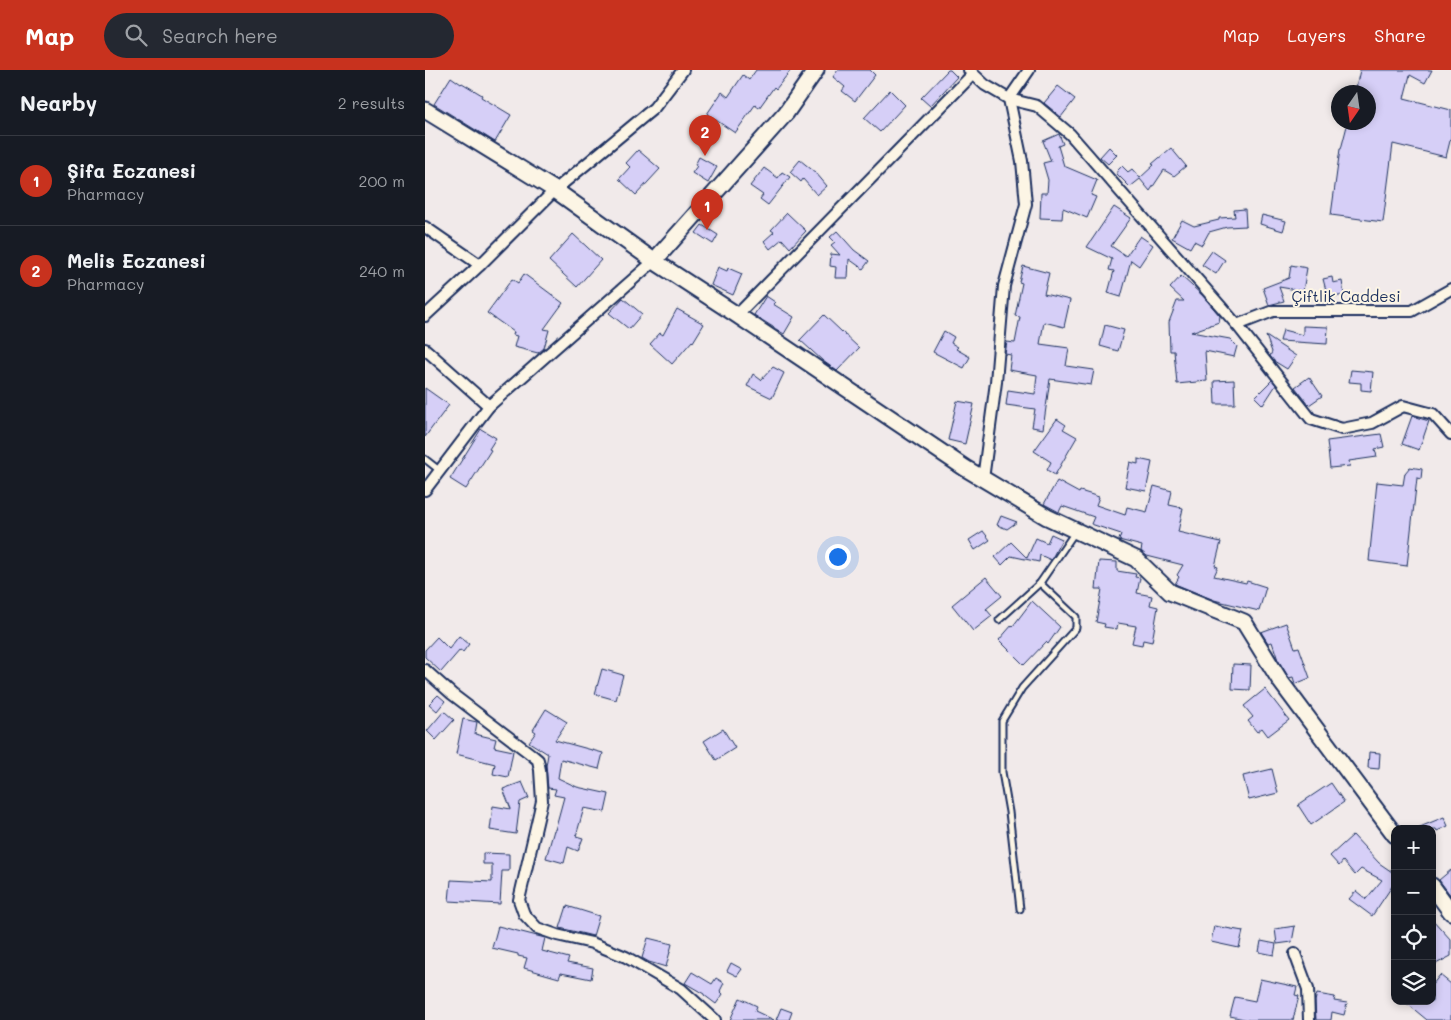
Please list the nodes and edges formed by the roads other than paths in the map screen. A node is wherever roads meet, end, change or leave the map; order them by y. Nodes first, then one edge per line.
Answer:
1 (683, 70) edge
2 (816, 70) edge
3 (1029, 70) edge
4 (971, 72) edge
5 (1009, 98) junction
6 (425, 110) edge
7 (555, 190) junction
8 (425, 227) edge
9 (654, 261) junction
10 (480, 265) junction
11 (1451, 289) edge
12 (737, 315) junction
13 (425, 316) edge
14 (1237, 325) junction
15 (425, 349) edge
16 (489, 406) junction
17 (1451, 434) edge
18 (425, 459) edge
19 (440, 471) junction
20 (983, 478) junction
21 (425, 490) edge
22 (1076, 531) junction
23 (1040, 583) junction
24 (999, 620) dead end
25 (425, 670) edge
26 (1391, 830) edge
27 (1436, 891) edge
28 (1020, 909) dead end
29 (1451, 912) edge
30 (1295, 954) dead end
31 (715, 1020) edge
32 (1309, 1020) edge

1 - 7 street
2 - 9 street
3 - 5 street
4 - 5 street
4 - 12 street
5 - 14 street
5 - 20 street
6 - 7 street
7 - 9 street
7 - 10 street
8 - 10 street
9 - 12 street
9 - 16 street
10 - 13 street
11 - 14 street, Çiftlik Caddesi
12 - 20 street
14 - 17 street
15 - 16 street
16 - 19 street
18 - 19 lane
19 - 21 street
20 - 22 street
22 - 23 lane
22 - 26 street
23 - 24 lane
23 - 28 lane
25 - 31 street
27 - 29 street
30 - 32 street

